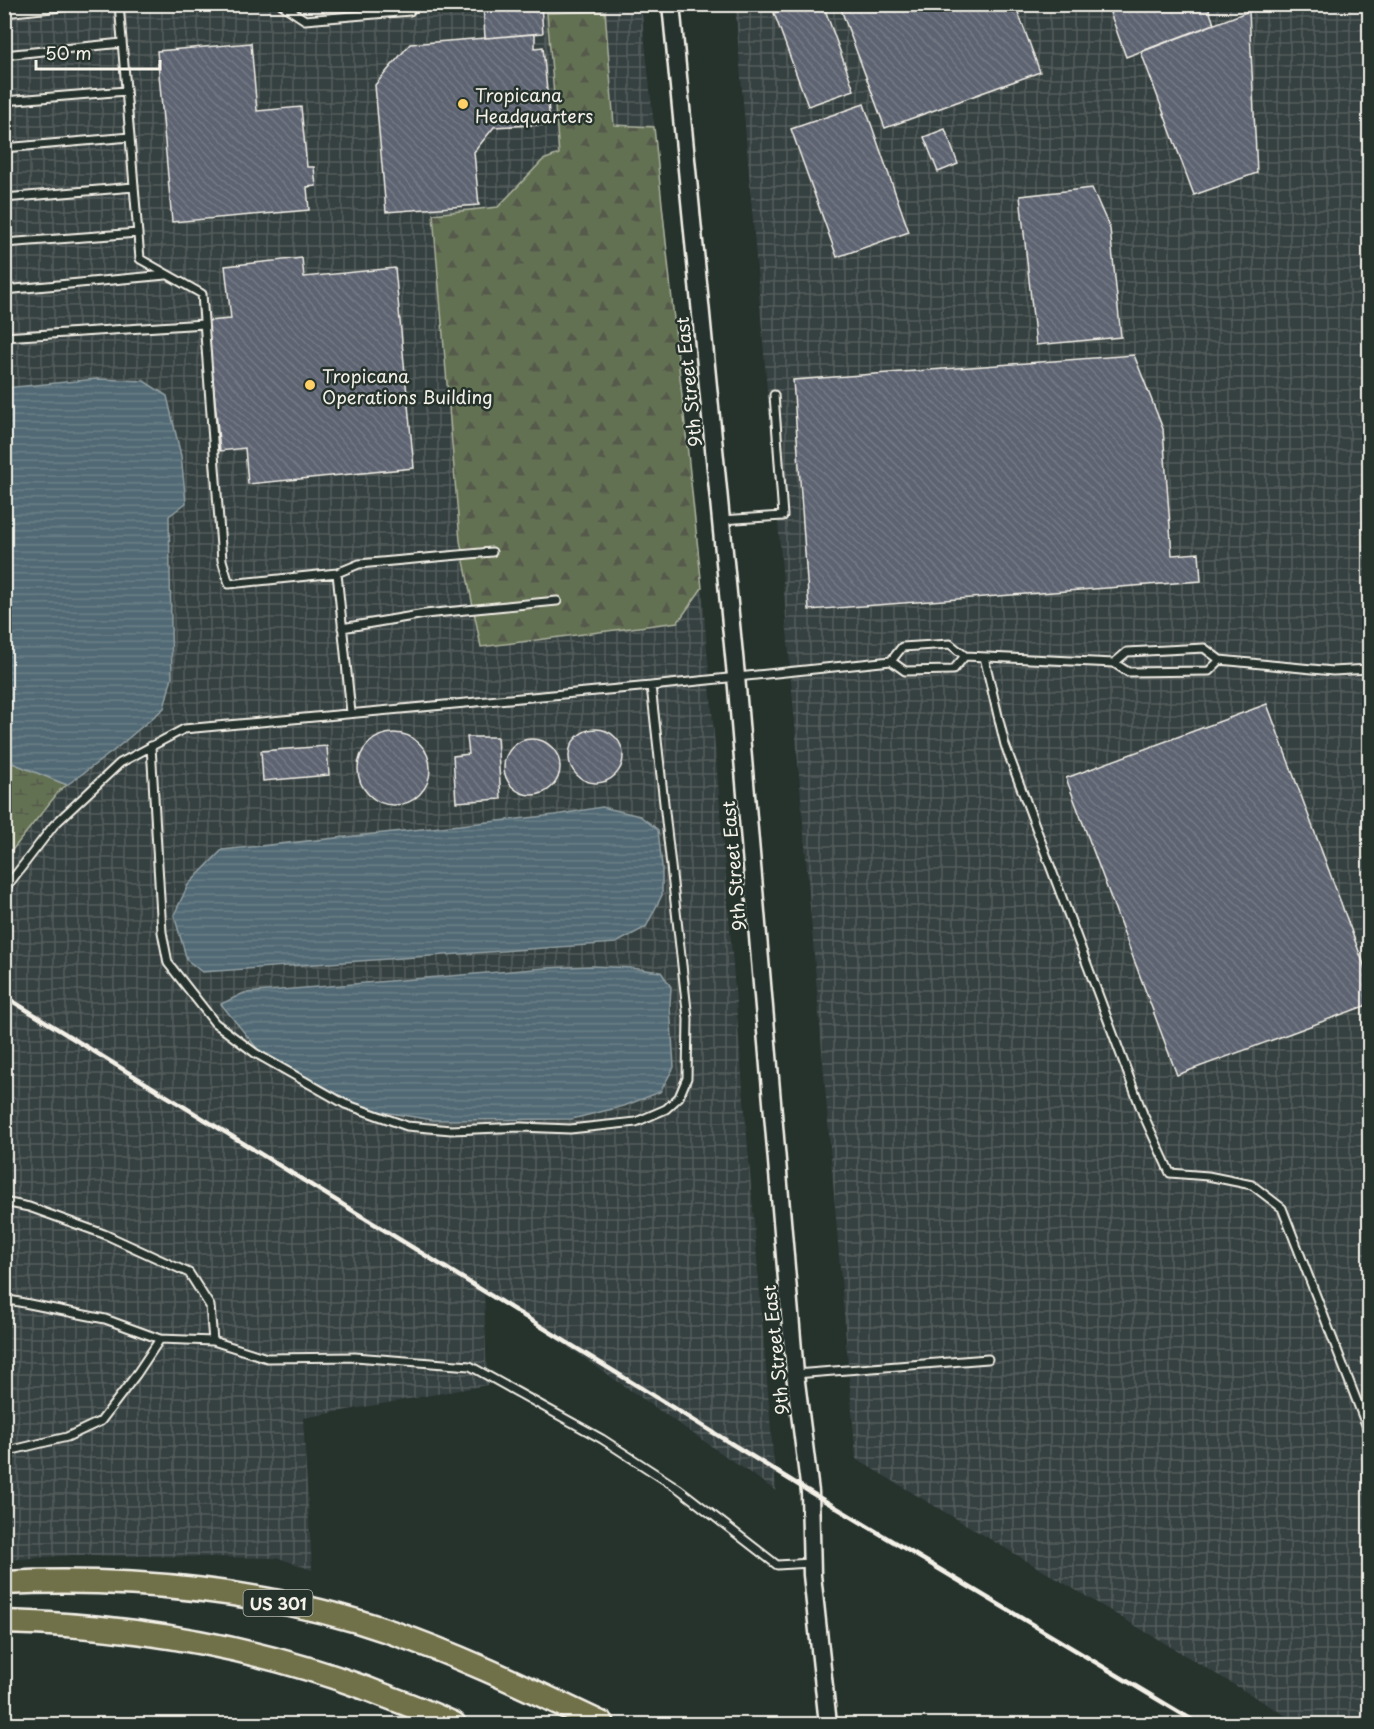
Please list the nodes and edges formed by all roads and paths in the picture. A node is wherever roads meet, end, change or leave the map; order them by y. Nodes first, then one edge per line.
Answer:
1 (91, 4) edge
2 (119, 4) edge
3 (282, 4) edge
4 (414, 4) edge
5 (671, 4) edge
6 (4, 13) edge
7 (123, 43) junction
8 (4, 55) edge
9 (126, 91) junction
10 (4, 101) edge
11 (130, 137) junction
12 (4, 148) edge
13 (134, 187) junction
14 (4, 198) edge
15 (138, 233) junction
16 (4, 243) edge
17 (168, 275) junction
18 (4, 290) edge
19 (204, 324) junction
20 (4, 337) edge
21 (774, 395) dead end
22 (721, 520) junction
23 (492, 552) dead end
24 (337, 573) junction
25 (557, 601) dead end
26 (342, 628) junction
27 (965, 656) junction
28 (984, 657) junction
29 (1220, 660) junction
30 (891, 661) junction
31 (1114, 663) junction
32 (1370, 669) edge
33 (736, 676) junction
34 (651, 686) junction
35 (351, 713) junction
36 (151, 746) junction
37 (4, 890) edge
38 (4, 1202) edge
39 (4, 1299) edge
40 (160, 1339) junction
41 (213, 1341) junction
42 (988, 1359) dead end
43 (795, 1374) junction
44 (1370, 1435) edge
45 (4, 1452) edge
46 (811, 1563) junction
47 (4, 1583) edge
48 (4, 1622) edge
49 (825, 1693) junction
50 (454, 1725) edge
51 (603, 1725) edge
52 (821, 1725) edge
53 (828, 1725) edge

1 - 6 lane
2 - 7 lane
3 - 4 lane
5 - 22 street, 9th Street East
7 - 8 lane
7 - 9 lane
9 - 10 lane
9 - 11 lane
11 - 12 lane
11 - 13 lane
13 - 14 lane
13 - 15 lane
15 - 16 lane
15 - 17 lane
17 - 18 lane
17 - 19 lane
19 - 20 lane
19 - 24 lane
21 - 22 lane
22 - 33 street, 9th Street East
23 - 24 lane
24 - 26 lane
25 - 26 lane
26 - 35 lane
27 - 28 lane
27 - 30 lane
27 - 30 lane
28 - 31 lane
28 - 44 lane
29 - 31 lane
29 - 31 lane
29 - 32 lane
30 - 33 lane
33 - 34 lane
33 - 43 street, 9th Street East
34 - 35 lane
34 - 36 lane
35 - 36 lane
36 - 37 lane
38 - 41 lane
39 - 40 lane
40 - 41 lane
40 - 45 lane
41 - 46 lane
42 - 43 lane
43 - 46 street, 9th Street East
46 - 49 street, 9th Street East
47 - 51 main road, US 301
48 - 50 main road
49 - 52 street
49 - 53 street, 9th Street East

